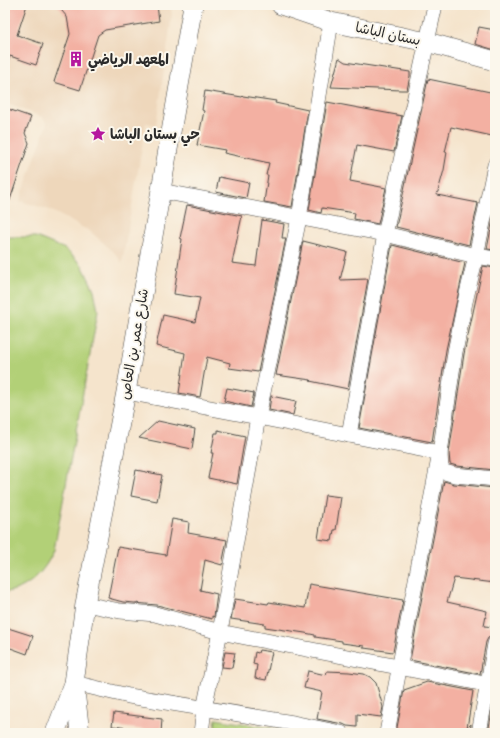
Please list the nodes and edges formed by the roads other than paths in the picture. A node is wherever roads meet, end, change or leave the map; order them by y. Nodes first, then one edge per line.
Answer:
1 (193, 5) edge
2 (281, 5) edge
3 (435, 5) edge
4 (331, 22) junction
5 (427, 42) junction
6 (495, 61) edge
7 (495, 165) edge
8 (161, 191) junction
9 (299, 218) junction
10 (385, 234) junction
11 (476, 256) junction
12 (495, 259) edge
13 (126, 392) junction
14 (258, 417) junction
15 (349, 435) junction
16 (440, 453) junction
17 (495, 479) edge
18 (85, 604) junction
19 (220, 632) junction
20 (495, 644) edge
21 (400, 667) junction
22 (74, 683) junction
23 (492, 685) edge
24 (204, 709) junction
25 (292, 728) edge
26 (55, 733) edge
27 (80, 733) edge
28 (201, 733) edge
29 (341, 733) edge
30 (387, 733) edge
31 (479, 733) edge

1 - 8 street, شارع عمر بن العاص
2 - 4 street, بستان الباشا
3 - 5 street
4 - 5 street, بستان الباشا
4 - 9 street
5 - 6 street, بستان الباشا
5 - 10 street
7 - 11 street
8 - 9 street
8 - 13 street, شارع عمر بن العاص
9 - 10 street
9 - 14 street
10 - 11 street
10 - 15 street
11 - 12 street
11 - 16 street
13 - 14 street
13 - 18 street, شارع عمر بن العاص
14 - 15 street
14 - 19 street
15 - 16 street
16 - 17 street
16 - 21 street
18 - 19 street
18 - 22 street, شارع عمر بن العاص
19 - 21 street
19 - 24 street
20 - 23 street
21 - 23 street
21 - 30 street
22 - 24 street
22 - 26 street, شارع عمر بن العاص
22 - 27 street, شارع عمر بن العاص
23 - 31 street
24 - 25 street
24 - 28 street
25 - 29 street

